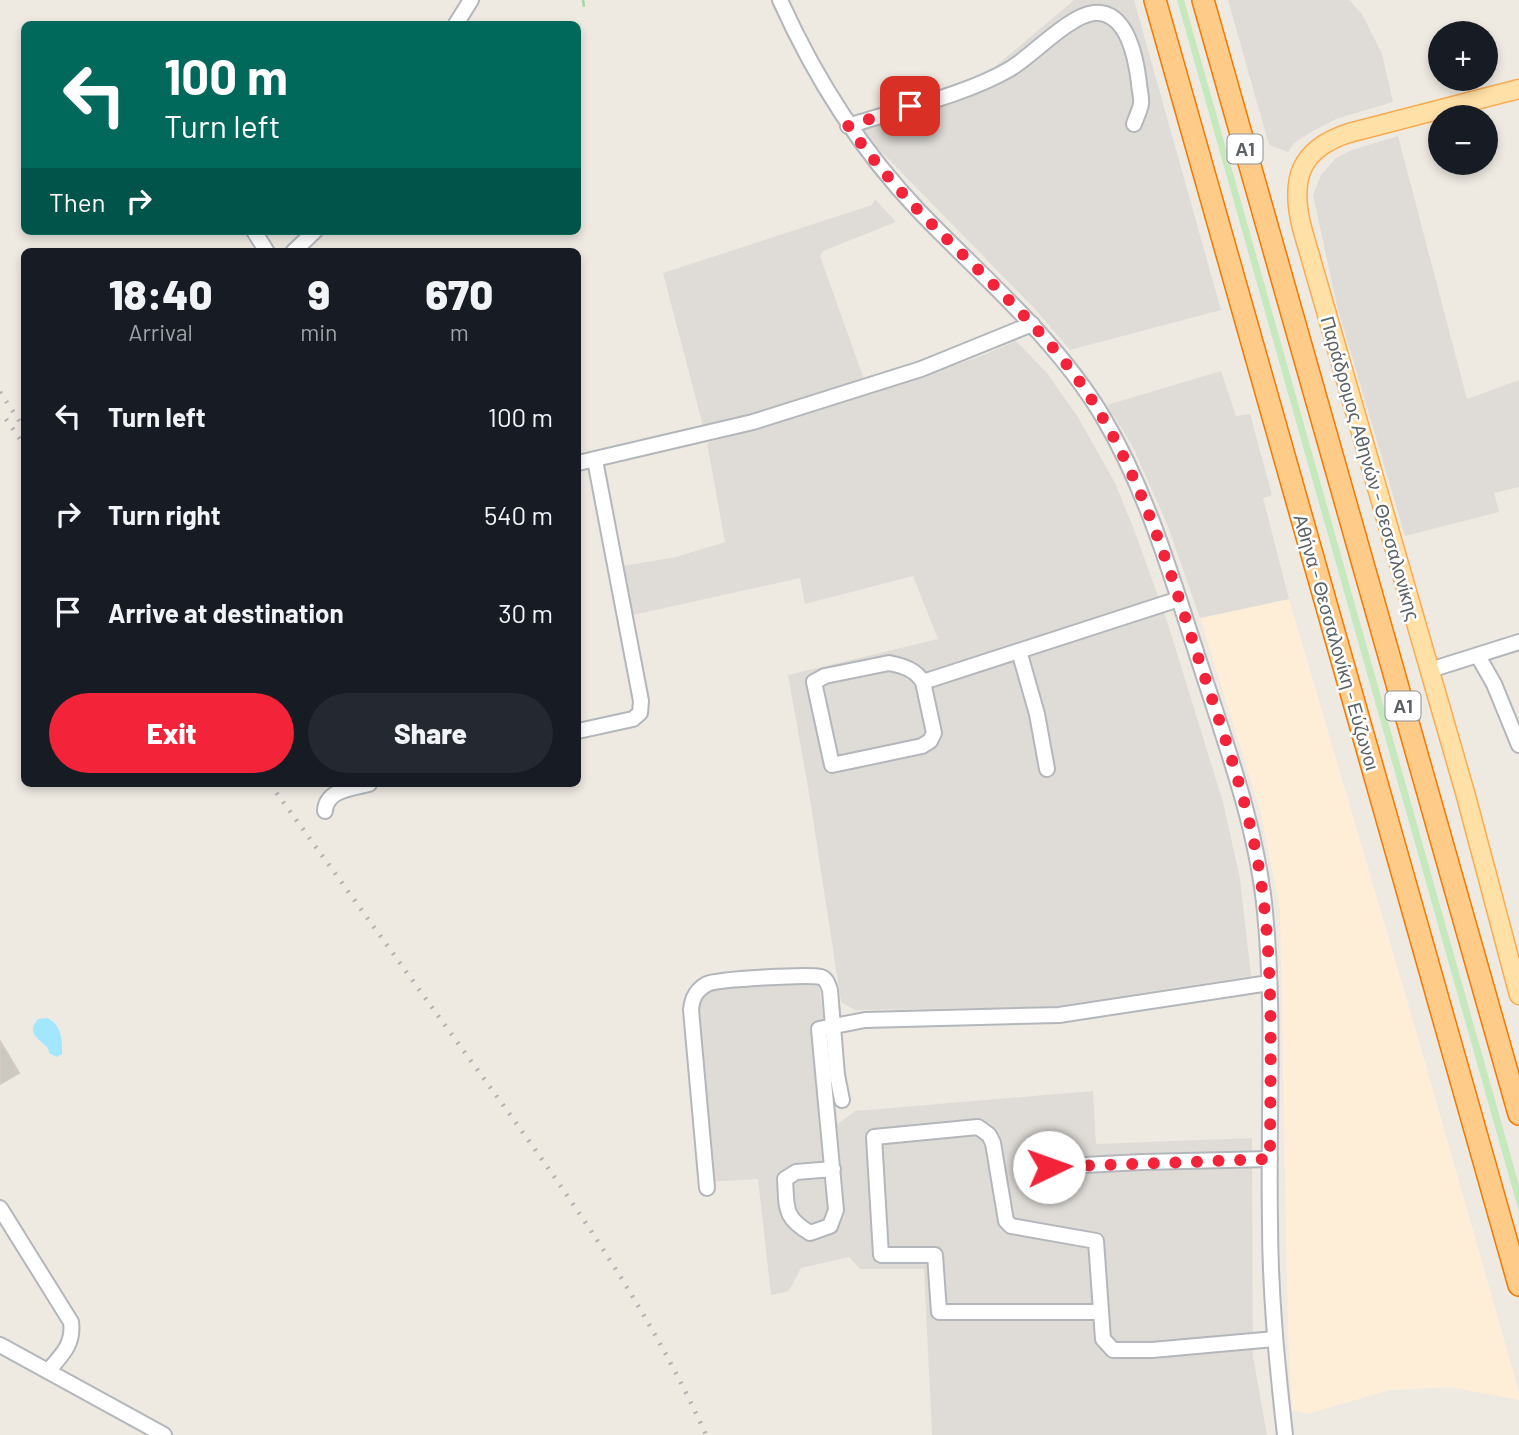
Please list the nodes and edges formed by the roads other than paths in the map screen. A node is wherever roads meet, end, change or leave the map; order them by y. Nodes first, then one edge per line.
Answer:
1 (471, 0) edge
2 (779, 0) edge
3 (1155, 0) edge
4 (1203, 0) edge
5 (458, 21) edge
6 (1519, 89) edge
7 (1134, 124) dead end
8 (848, 126) junction
9 (311, 235) edge
10 (297, 248) edge
11 (1032, 324) junction
12 (594, 460) junction
13 (581, 462) edge
14 (1179, 599) junction
15 (1519, 642) edge
16 (1019, 651) junction
17 (1478, 656) junction
18 (1430, 670) junction
19 (923, 682) junction
20 (581, 731) edge
21 (1519, 745) edge
22 (1047, 769) dead end
23 (355, 787) edge
24 (326, 811) dead end
25 (1269, 983) junction
26 (1519, 995) edge
27 (834, 1026) junction
28 (842, 1100) dead end
29 (1519, 1114) edge
30 (1270, 1159) junction
31 (1026, 1168) dead end
32 (833, 1169) junction
33 (707, 1188) dead end
34 (0, 1208) edge
35 (1519, 1285) edge
36 (1100, 1312) junction
37 (1275, 1339) junction
38 (0, 1345) edge
39 (48, 1371) junction
40 (164, 1435) edge
41 (1285, 1435) edge

1 - 5 street
2 - 8 street
3 - 35 highway, Αθήνα - Θεσσαλονίκη - Εύζωνοι / Α1
4 - 29 highway, Α1
6 - 18 main road, Παράδρομος Αθηνών - Θεσσαλονίκης
7 - 8 street
8 - 11 street
9 - 10 street
11 - 12 street
11 - 14 street
12 - 13 street
12 - 20 street
14 - 16 street
14 - 25 street
15 - 17 street
16 - 19 street
16 - 22 street
17 - 18 street
17 - 21 street
18 - 26 main road, Παράδρομος Αθηνών - Θεσσαλονίκης
19 - 19 street
23 - 24 street
25 - 27 street
25 - 30 street
27 - 28 street
27 - 32 street
27 - 33 street
30 - 31 street
30 - 37 street
32 - 32 street
34 - 39 street
36 - 36 street
36 - 37 street
37 - 41 street
38 - 39 street
39 - 40 street

